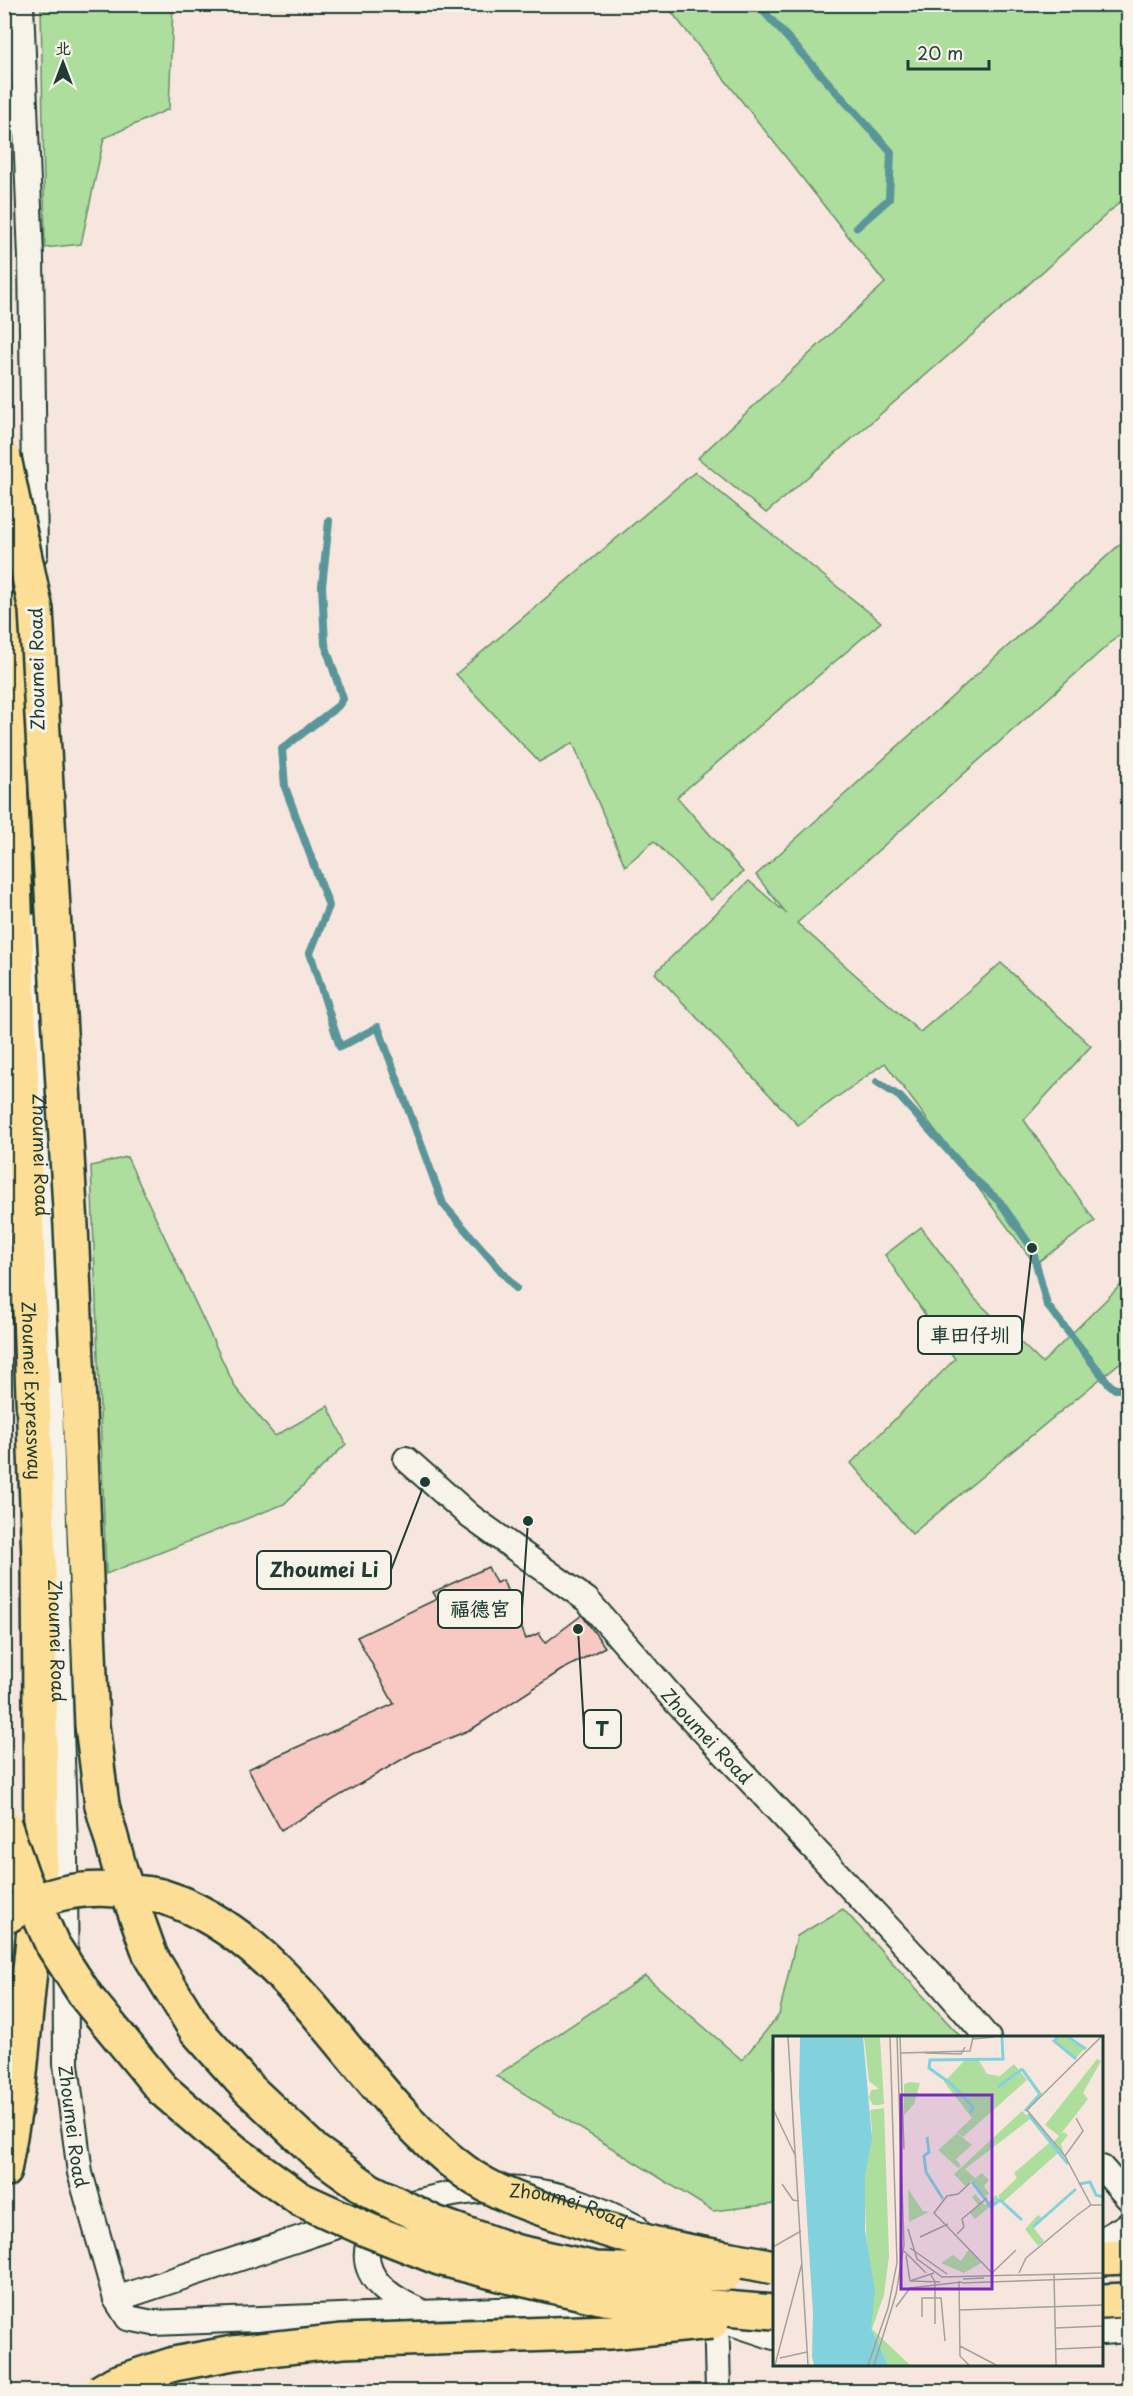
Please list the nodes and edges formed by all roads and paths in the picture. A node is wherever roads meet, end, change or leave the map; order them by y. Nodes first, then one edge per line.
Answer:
1 (21, 4) edge
2 (4, 458) edge
3 (4, 608) edge
4 (406, 1458) dead end
5 (4, 1824) edge
6 (4, 1918) edge
7 (987, 2036) edge
8 (1103, 2170) edge
9 (4, 2171) edge
10 (1128, 2198) edge
11 (390, 2210) junction
12 (1128, 2225) edge
13 (1103, 2239) edge
14 (1128, 2257) edge
15 (1103, 2258) edge
16 (715, 2262) junction
17 (773, 2269) edge
18 (773, 2269) edge
19 (773, 2276) edge
20 (116, 2299) junction
21 (1128, 2300) edge
22 (1103, 2301) edge
23 (422, 2312) junction
24 (773, 2314) edge
25 (773, 2314) edge
26 (716, 2317) junction
27 (1128, 2330) edge
28 (1103, 2331) edge
29 (773, 2337) edge
30 (100, 2391) edge
31 (718, 2391) edge

1 - 20 street, Zhoumei Road
2 - 17 highway, bridge
3 - 9 highway, Zhoumei Expressway, bridge
4 - 7 street, Zhoumei Road
5 - 24 highway, bridge
6 - 18 highway, bridge
8 - 10 street
11 - 16 street, Zhoumei Road
11 - 20 street, Zhoumei Road
11 - 23 street, Zhoumei Road
12 - 13 street
14 - 15 highway
16 - 19 street, Zhoumei Road
16 - 26 street
20 - 23 street, Zhoumei Road
21 - 22 highway
23 - 26 street, Zhoumei Road
25 - 30 highway, bridge
26 - 29 street, Zhoumei Road
26 - 31 street
27 - 28 street

